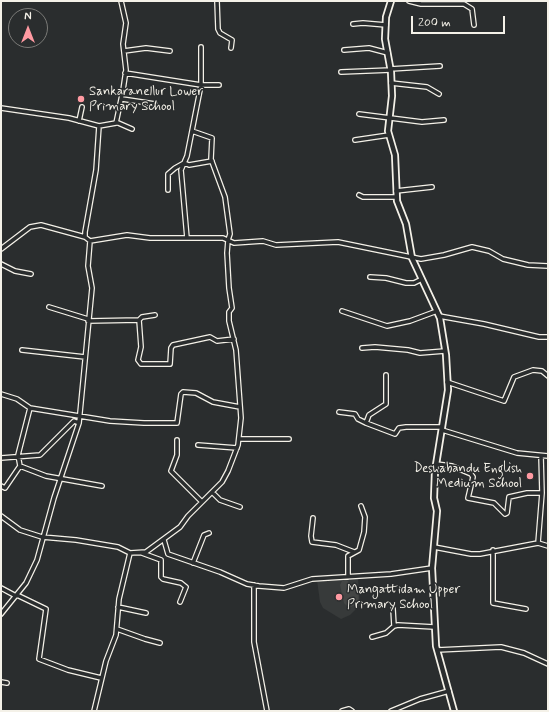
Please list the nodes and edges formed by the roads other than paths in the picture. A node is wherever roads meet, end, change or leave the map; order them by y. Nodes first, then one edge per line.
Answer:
1 (121, 1) edge
2 (218, 1) edge
3 (391, 1) edge
4 (409, 1) edge
5 (353, 24) dead end
6 (386, 25) junction
7 (474, 25) dead end
8 (201, 47) dead end
9 (231, 48) dead end
10 (344, 50) dead end
11 (124, 51) junction
12 (170, 51) dead end
13 (388, 53) junction
14 (440, 66) dead end
15 (391, 69) junction
16 (341, 72) dead end
17 (125, 73) junction
18 (391, 83) junction
19 (201, 85) junction
20 (219, 85) dead end
21 (439, 94) dead end
22 (122, 99) junction
23 (155, 104) dead end
24 (1, 108) edge
25 (82, 108) dead end
26 (359, 114) dead end
27 (388, 119) junction
28 (444, 120) dead end
29 (79, 121) junction
30 (116, 122) junction
31 (100, 126) junction
32 (132, 129) dead end
33 (192, 130) junction
34 (389, 135) junction
35 (355, 140) dead end
36 (212, 161) junction
37 (184, 163) junction
38 (432, 187) dead end
39 (168, 190) dead end
40 (396, 191) junction
41 (359, 196) dead end
42 (397, 197) junction
43 (85, 237) junction
44 (187, 238) junction
45 (228, 240) junction
46 (90, 241) junction
47 (1, 249) edge
48 (412, 258) junction
49 (1, 264) edge
50 (548, 266) edge
51 (31, 274) dead end
52 (370, 277) dead end
53 (422, 279) junction
54 (48, 307) dead end
55 (342, 311) dead end
56 (437, 311) junction
57 (155, 314) dead end
58 (439, 316) junction
59 (88, 320) junction
60 (139, 320) junction
61 (548, 337) edge
62 (234, 339) junction
63 (362, 348) dead end
64 (22, 350) dead end
65 (445, 352) junction
66 (84, 357) junction
67 (386, 375) dead end
68 (548, 376) edge
69 (447, 382) junction
70 (1, 394) edge
71 (240, 407) junction
72 (30, 408) junction
73 (340, 412) dead end
74 (81, 415) junction
75 (79, 423) junction
76 (366, 423) junction
77 (442, 428) junction
78 (239, 439) junction
79 (289, 439) dead end
80 (177, 440) dead end
81 (198, 445) dead end
82 (237, 448) junction
83 (541, 456) junction
84 (548, 456) edge
85 (1, 458) edge
86 (18, 458) junction
87 (436, 464) junction
88 (20, 466) junction
89 (61, 478) junction
90 (1, 486) edge
91 (102, 486) dead end
92 (212, 492) junction
93 (542, 493) junction
94 (202, 502) junction
95 (361, 506) dead end
96 (240, 507) dead end
97 (1, 516) edge
98 (313, 518) dead end
99 (209, 532) dead end
100 (42, 537) junction
101 (164, 540) junction
102 (538, 543) junction
103 (548, 546) edge
104 (434, 547) junction
105 (493, 550) junction
106 (354, 552) junction
107 (130, 553) junction
108 (142, 553) junction
109 (193, 563) junction
110 (432, 568) junction
111 (348, 577) junction
112 (254, 585) junction
113 (2, 589) edge
114 (16, 595) junction
115 (180, 602) dead end
116 (118, 607) junction
117 (393, 609) dead end
118 (526, 609) dead end
119 (1, 614) edge
120 (146, 614) dead end
121 (394, 626) junction
122 (434, 627) junction
123 (117, 629) junction
124 (372, 637) dead end
125 (160, 643) dead end
126 (437, 650) junction
127 (548, 664) edge
128 (101, 678) junction
129 (1, 682) edge
130 (7, 683) dead end
131 (449, 691) junction
132 (94, 711) edge
133 (267, 711) edge
134 (342, 711) edge
135 (352, 711) edge
136 (392, 711) edge
137 (454, 711) edge

1 - 11 street
2 - 9 street
3 - 6 main road
4 - 7 street
5 - 6 street
6 - 13 main road
8 - 19 street
10 - 13 street
11 - 12 street
11 - 17 street
13 - 15 main road
14 - 15 street
15 - 16 street
15 - 18 main road
17 - 19 street
17 - 22 street
18 - 21 street
18 - 27 main road
19 - 20 street
19 - 33 street
22 - 23 street
22 - 30 street
24 - 29 street
25 - 29 street
26 - 27 street
27 - 28 street
27 - 34 main road
29 - 31 street
30 - 31 street
30 - 32 street
31 - 43 street
33 - 36 street
33 - 37 street
34 - 35 street
34 - 40 main road
36 - 37 street
36 - 45 street
37 - 39 street
37 - 44 street
38 - 40 street
40 - 42 main road
41 - 42 street
42 - 48 main road
43 - 46 street
43 - 47 street
44 - 45 street
44 - 46 street
45 - 48 street
45 - 62 street
46 - 59 street
48 - 50 street
48 - 53 main road
49 - 51 street
52 - 53 street
53 - 56 main road
54 - 59 street
55 - 56 street
56 - 58 main road
57 - 60 street
58 - 61 street
58 - 65 main road
59 - 60 street
59 - 66 street
60 - 62 street
62 - 71 street
63 - 65 street
64 - 66 street
65 - 69 main road
66 - 74 street
67 - 76 street
68 - 69 street
69 - 77 main road
70 - 72 street
71 - 74 street
71 - 78 street
72 - 74 street
72 - 86 street
73 - 76 street
74 - 75 street
75 - 86 street
75 - 89 street
76 - 77 street
77 - 83 street
77 - 87 main road
78 - 79 street
78 - 82 street
80 - 94 street
81 - 82 street
82 - 92 street
83 - 84 street
83 - 93 street
85 - 86 street
86 - 88 street
87 - 93 street
87 - 104 main road
88 - 89 street
88 - 90 street
89 - 91 street
89 - 100 street
92 - 94 street
92 - 96 street
93 - 102 street
94 - 101 street
95 - 106 street
97 - 100 street
98 - 106 street
99 - 109 street
100 - 107 street
100 - 114 street
101 - 108 street
101 - 109 street
102 - 103 street
102 - 105 street
104 - 105 street
104 - 110 main road
105 - 118 street
106 - 111 street
107 - 108 street
107 - 116 street
108 - 115 street
109 - 112 street
110 - 111 street
110 - 122 main road
111 - 112 street
112 - 133 street
113 - 114 street
114 - 119 street
114 - 128 street
116 - 120 street
116 - 123 street
117 - 121 street
121 - 122 street
121 - 124 street
122 - 126 main road
123 - 125 street
123 - 128 street
126 - 127 street
126 - 131 main road
128 - 132 street
129 - 130 street
131 - 136 street
131 - 137 main road
134 - 135 street

